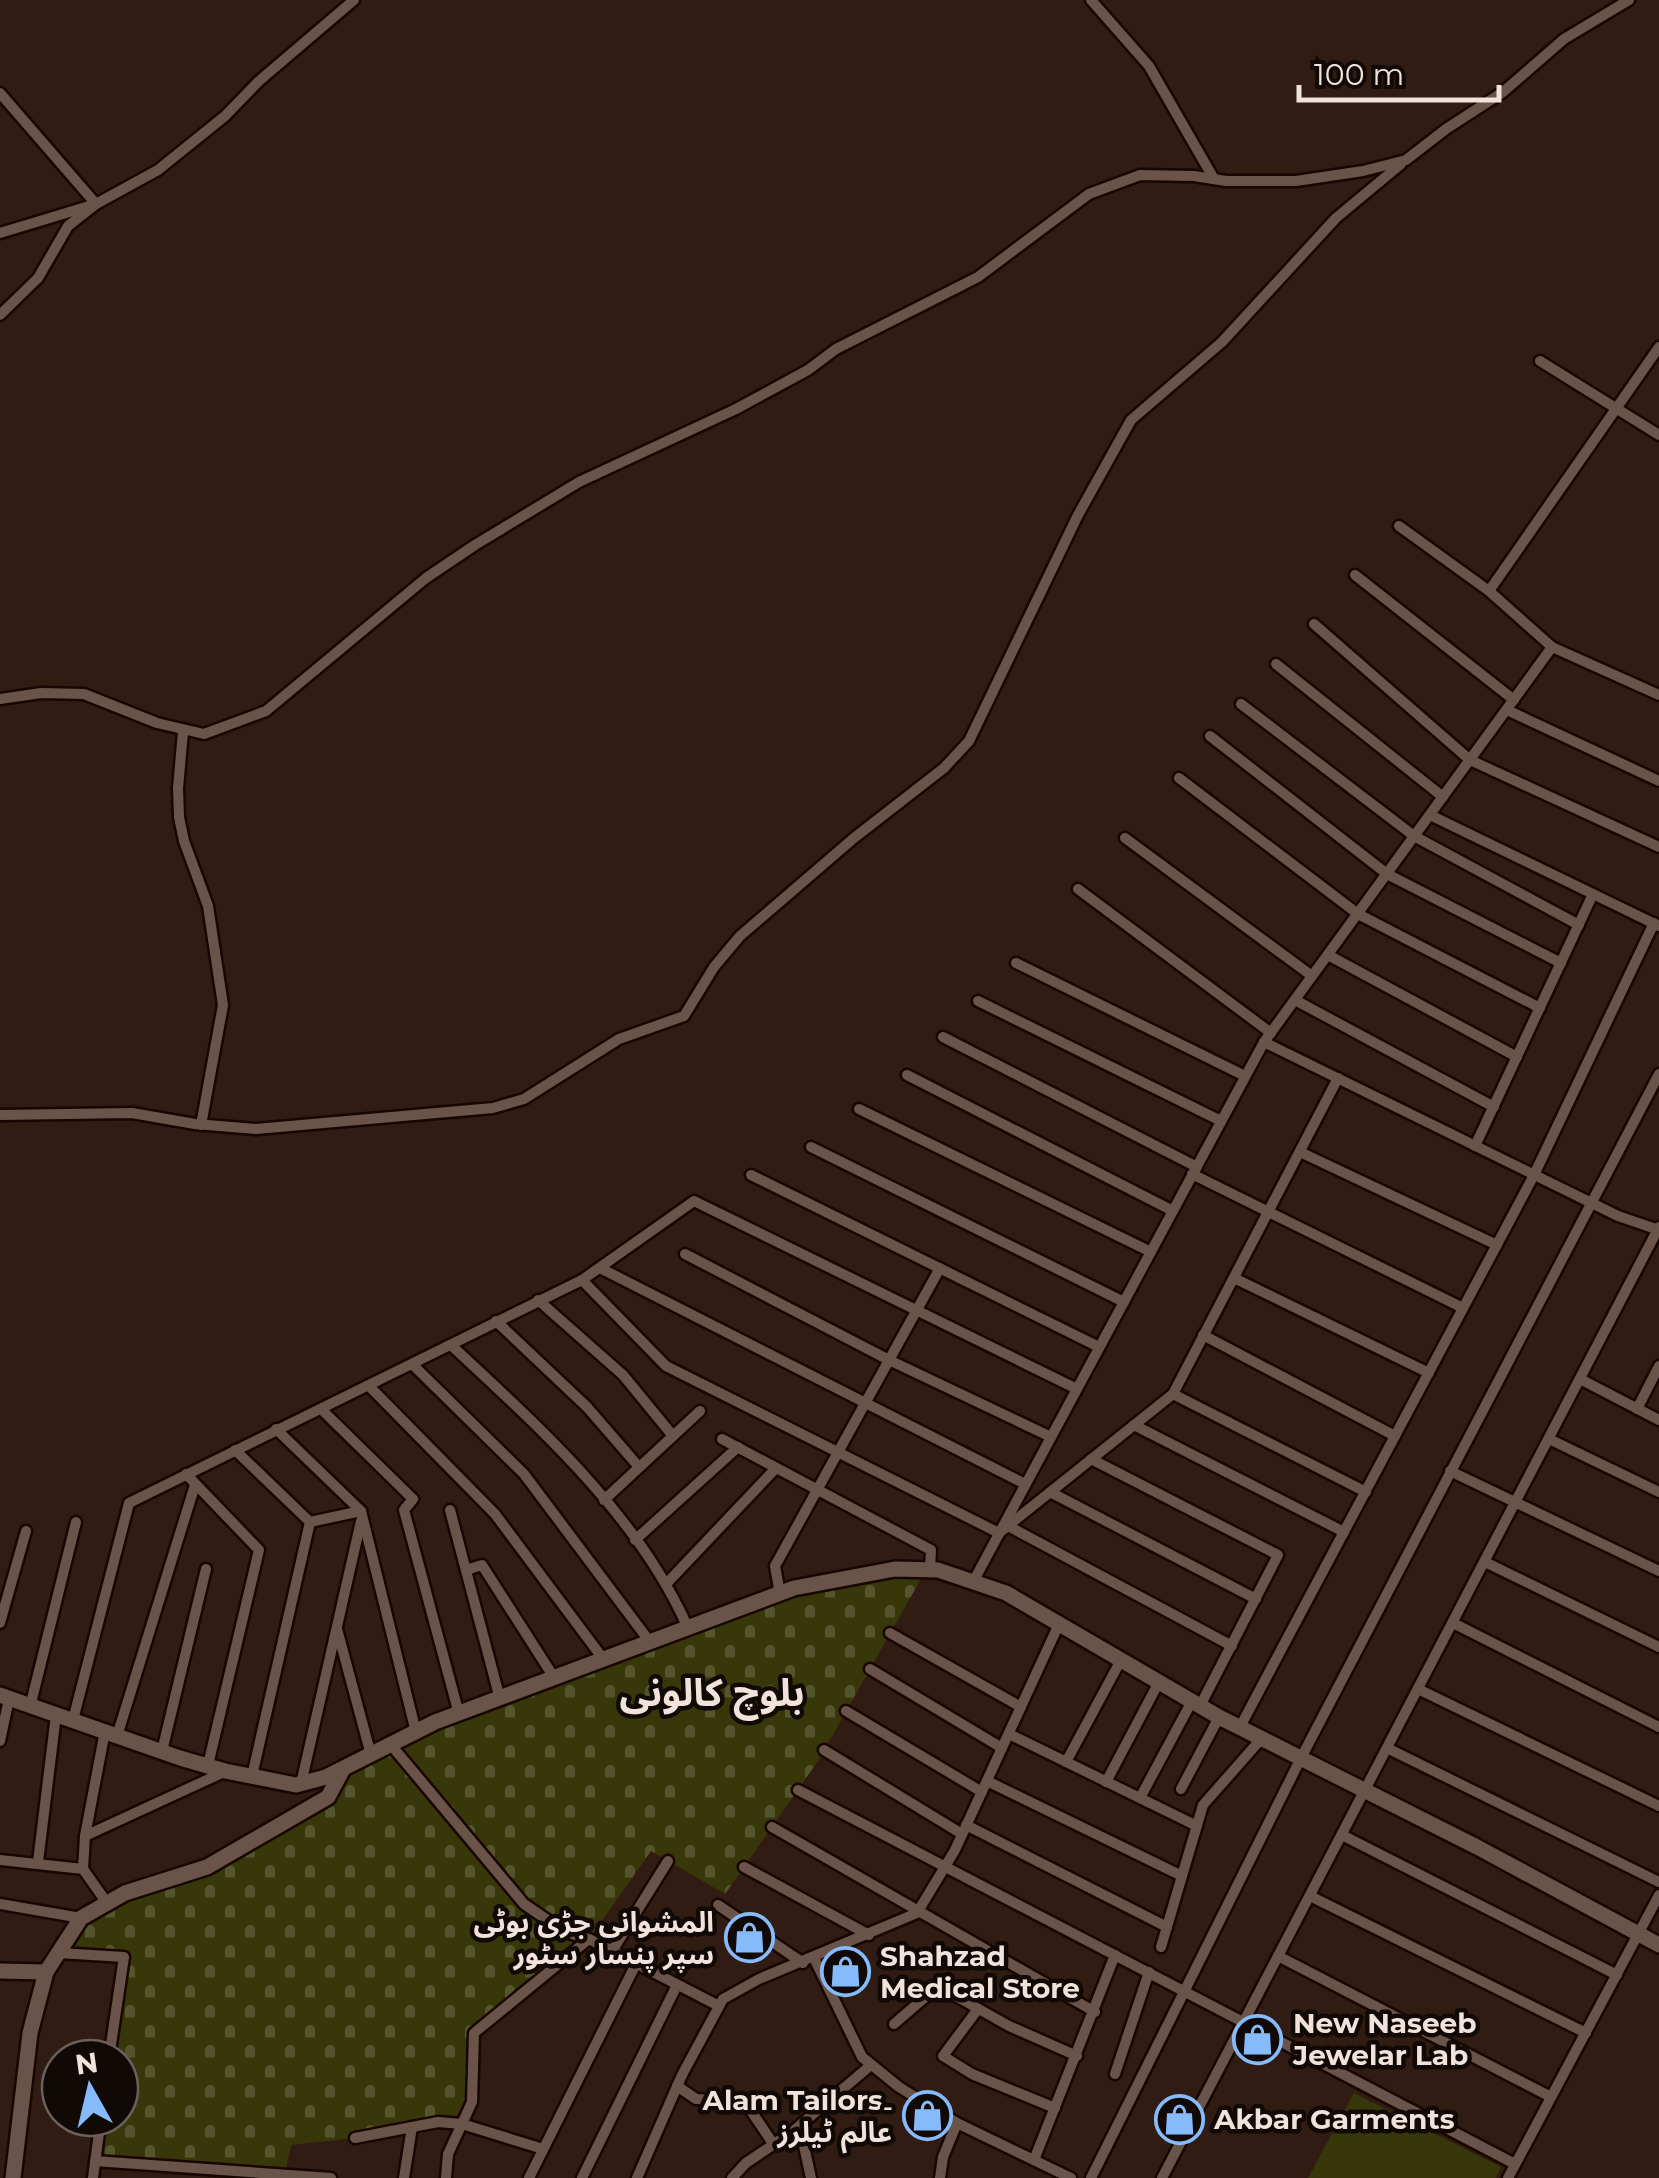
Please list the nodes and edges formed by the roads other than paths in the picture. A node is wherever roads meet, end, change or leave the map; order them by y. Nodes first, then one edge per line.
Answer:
1 (354, 0) edge
2 (1091, 0) edge
3 (1629, 0) edge
4 (0, 93) edge
5 (1406, 160) junction
6 (1214, 179) junction
7 (96, 204) junction
8 (0, 233) edge
9 (0, 316) edge
10 (1658, 350) edge
11 (1540, 361) dead end
12 (1616, 408) junction
13 (1659, 436) edge
14 (1398, 526) dead end
15 (1355, 575) dead end
16 (1489, 591) junction
17 (1314, 624) dead end
18 (1552, 647) junction
19 (1276, 664) dead end
20 (1659, 694) edge
21 (0, 698) edge
22 (1241, 704) dead end
23 (1510, 705) junction
24 (183, 732) junction
25 (1210, 736) dead end
26 (1470, 760) junction
27 (1179, 778) dead end
28 (1659, 782) edge
29 (1443, 797) junction
30 (1430, 814) junction
31 (1414, 836) junction
32 (1125, 838) dead end
33 (1659, 848) edge
34 (1386, 874) junction
35 (1078, 889) dead end
36 (1594, 894) junction
37 (1358, 914) junction
38 (1656, 924) edge
39 (1579, 925) junction
40 (1328, 954) junction
41 (1016, 963) dead end
42 (1561, 964) junction
43 (1312, 976) junction
44 (1295, 1000) junction
45 (978, 1001) dead end
46 (1540, 1008) junction
47 (943, 1036) dead end
48 (1267, 1037) junction
49 (1517, 1057) junction
50 (1659, 1074) edge
51 (907, 1076) dead end
52 (1246, 1076) junction
53 (1338, 1078) junction
54 (1494, 1107) junction
55 (859, 1110) dead end
56 (0, 1115) edge
57 (1221, 1122) junction
58 (201, 1125) junction
59 (1475, 1146) junction
60 (810, 1147) dead end
61 (1300, 1152) junction
62 (1194, 1171) junction
63 (751, 1174) dead end
64 (1534, 1175) junction
65 (1593, 1204) junction
66 (1173, 1211) junction
67 (1268, 1212) junction
68 (1659, 1229) edge
69 (1497, 1245) junction
70 (1150, 1252) junction
71 (685, 1254) dead end
72 (600, 1268) junction
73 (940, 1268) junction
74 (1234, 1278) junction
75 (582, 1280) junction
76 (538, 1300) junction
77 (1124, 1302) junction
78 (1463, 1308) junction
79 (917, 1310) junction
80 (496, 1321) junction
81 (1203, 1336) junction
82 (452, 1346) junction
83 (1100, 1347) junction
84 (890, 1360) junction
85 (412, 1364) junction
86 (1659, 1366) edge
87 (1429, 1373) junction
88 (1580, 1380) junction
89 (369, 1386) junction
90 (1077, 1388) junction
91 (1172, 1394) junction
92 (864, 1405) junction
93 (1638, 1409) junction
94 (322, 1410) junction
95 (700, 1411) dead end
96 (1659, 1420) edge
97 (1134, 1424) junction
98 (276, 1429) junction
99 (673, 1436) junction
100 (1396, 1436) junction
101 (1050, 1438) junction
102 (1549, 1438) junction
103 (722, 1439) dead end
104 (738, 1447) junction
105 (235, 1450) junction
106 (838, 1452) junction
107 (1091, 1459) junction
108 (639, 1467) junction
109 (776, 1468) junction
110 (1450, 1471) junction
111 (186, 1474) junction
112 (195, 1484) junction
113 (1025, 1484) junction
114 (817, 1490) junction
115 (1050, 1492) junction
116 (1366, 1492) junction
117 (1659, 1492) edge
118 (604, 1500) junction
119 (1516, 1502) junction
120 (450, 1510) dead end
121 (361, 1514) junction
122 (76, 1522) dead end
123 (310, 1522) junction
124 (1003, 1529) junction
125 (26, 1531) dead end
126 (1344, 1532) junction
127 (635, 1540) junction
128 (1484, 1562) junction
129 (206, 1569) dead end
130 (466, 1570) junction
131 (930, 1570) junction
132 (1659, 1571) edge
133 (668, 1582) junction
134 (973, 1582) junction
135 (780, 1594) junction
136 (1256, 1600) junction
137 (1453, 1622) junction
138 (0, 1624) edge
139 (1059, 1624) junction
140 (336, 1628) junction
141 (688, 1628) junction
142 (890, 1634) dead end
143 (650, 1642) junction
144 (1232, 1646) junction
145 (1659, 1648) edge
146 (604, 1660) junction
147 (1122, 1660) junction
148 (870, 1669) dead end
149 (555, 1679) junction
150 (1159, 1682) junction
151 (1418, 1689) junction
152 (5, 1697) edge
153 (500, 1699) junction
154 (1196, 1704) junction
155 (30, 1706) junction
156 (1021, 1707) junction
157 (846, 1711) dead end
158 (56, 1714) junction
159 (459, 1714) junction
160 (1219, 1717) junction
161 (73, 1720) junction
162 (2, 1723) edge
163 (1659, 1727) edge
164 (1240, 1728) junction
165 (416, 1732) junction
166 (111, 1734) junction
167 (1009, 1734) junction
168 (1262, 1738) junction
169 (0, 1741) edge
170 (391, 1744) junction
171 (1002, 1748) junction
172 (1387, 1748) junction
173 (824, 1750) dead end
174 (162, 1751) junction
175 (371, 1755) junction
176 (1301, 1758) junction
177 (1066, 1762) junction
178 (208, 1765) junction
179 (343, 1769) junction
180 (225, 1771) junction
181 (252, 1776) junction
182 (1106, 1782) junction
183 (301, 1784) junction
184 (984, 1787) junction
185 (798, 1790) dead end
186 (1181, 1790) dead end
187 (1365, 1790) junction
188 (1140, 1798) junction
189 (1659, 1806) edge
190 (1197, 1826) junction
191 (772, 1827) dead end
192 (964, 1830) junction
193 (1342, 1835) junction
194 (84, 1836) junction
195 (0, 1860) edge
196 (668, 1860) dead end
197 (38, 1862) junction
198 (744, 1867) dead end
199 (82, 1868) junction
200 (944, 1868) junction
201 (1182, 1876) junction
202 (1659, 1882) edge
203 (1659, 1895) edge
204 (1310, 1896) junction
205 (108, 1903) junction
206 (0, 1904) edge
207 (718, 1905) dead end
208 (917, 1913) junction
209 (81, 1918) junction
210 (1167, 1927) junction
211 (870, 1934) junction
212 (1639, 1935) junction
213 (590, 1940) junction
214 (1659, 1946) edge
215 (1161, 1947) dead end
216 (612, 1951) junction
217 (58, 1953) junction
218 (1115, 1955) junction
219 (1278, 1956) junction
220 (809, 1960) junction
221 (636, 1964) junction
222 (0, 1971) edge
223 (46, 1972) junction
224 (1148, 1972) junction
225 (1618, 1975) junction
226 (677, 1985) junction
227 (1185, 1991) junction
228 (719, 2006) junction
229 (978, 2008) junction
230 (1095, 2012) junction
231 (1244, 2022) junction
232 (894, 2024) dead end
233 (1586, 2032) junction
234 (112, 2038) edge
235 (1077, 2056) junction
236 (872, 2064) junction
237 (1115, 2074) dead end
238 (677, 2086) junction
239 (1552, 2098) junction
240 (1055, 2108) junction
241 (957, 2122) junction
242 (462, 2124) junction
243 (412, 2128) junction
244 (792, 2132) junction
245 (98, 2138) edge
246 (356, 2138) dead end
247 (774, 2145) junction
248 (543, 2149) junction
249 (1034, 2160) junction
250 (95, 2161) junction
251 (1515, 2164) junction
252 (149, 2165) junction
253 (220, 2174) edge
254 (13, 2178) edge
255 (92, 2178) edge
256 (148, 2178) edge
257 (330, 2178) edge
258 (404, 2178) edge
259 (446, 2178) edge
260 (529, 2178) edge
261 (582, 2178) edge
262 (637, 2178) edge
263 (732, 2178) edge
264 (811, 2178) edge
265 (940, 2178) edge
266 (1071, 2178) edge
267 (1091, 2178) edge
268 (1162, 2178) edge
269 (1508, 2178) edge

1 - 7 street
2 - 6 street
3 - 5 street
4 - 7 street
5 - 6 street
5 - 58 street
6 - 24 street
7 - 8 street
7 - 9 street
10 - 12 street
11 - 12 street
12 - 13 street
12 - 16 street
14 - 16 street
15 - 23 street
16 - 18 street
17 - 26 street
18 - 20 street
18 - 23 street
19 - 29 street
21 - 24 street
22 - 31 street
23 - 26 street
23 - 28 street
24 - 58 street
25 - 34 street
26 - 29 street
26 - 33 street
27 - 37 street
29 - 30 street
30 - 31 street
30 - 36 street
31 - 34 street
31 - 39 street
32 - 43 street
34 - 37 street
34 - 42 street
35 - 48 street
36 - 38 street
36 - 39 street
37 - 40 street
37 - 46 street
38 - 64 street
39 - 42 street
40 - 43 street
40 - 49 street
41 - 52 street
42 - 46 street
43 - 44 street
44 - 48 street
44 - 54 street
45 - 57 street
46 - 49 street
47 - 62 street
48 - 52 street
48 - 53 street
49 - 54 street
50 - 65 street
51 - 66 street
52 - 57 street
53 - 59 street
53 - 61 street
54 - 59 street
55 - 70 street
56 - 58 street
57 - 62 street
59 - 64 street
60 - 77 street
61 - 67 street
61 - 69 street
62 - 66 street
62 - 67 street
63 - 73 street
64 - 65 street
64 - 69 street
65 - 68 street
65 - 110 street
66 - 70 street
67 - 74 street
67 - 78 street
68 - 88 street
69 - 78 street
70 - 77 street
71 - 84 street
72 - 75 street
72 - 79 street
72 - 92 street
73 - 79 street
73 - 83 street
74 - 81 street
74 - 87 street
75 - 76 street
75 - 106 street
76 - 80 street
76 - 99 street
77 - 83 street
78 - 87 street
79 - 84 street
79 - 90 street
80 - 82 street
80 - 108 street
81 - 91 street
81 - 100 street
82 - 85 street
82 - 118 street
83 - 90 street
84 - 92 street
84 - 101 street
85 - 89 street
85 - 143 street
86 - 93 street
87 - 100 street
88 - 93 street
88 - 102 street
89 - 94 street
89 - 146 street
90 - 101 street
91 - 97 street
91 - 116 street
92 - 106 street
92 - 113 street
93 - 96 street
94 - 98 street
94 - 159 street
95 - 99 street
97 - 107 street
97 - 126 street
98 - 105 street
98 - 121 street
99 - 108 street
100 - 116 street
101 - 113 street
102 - 117 street
102 - 119 street
103 - 104 street
104 - 109 street
104 - 127 street
105 - 111 street
105 - 123 street
106 - 114 street
106 - 124 street
107 - 115 street
107 - 136 street
108 - 118 street
109 - 114 street
109 - 133 street
110 - 119 street
110 - 176 street
111 - 112 street
111 - 161 street
112 - 166 street
112 - 178 street
113 - 124 street
114 - 131 street
114 - 135 street
115 - 124 street
115 - 136 street
116 - 126 street
118 - 127 street
119 - 128 street
119 - 132 street
120 - 130 street
121 - 123 street
121 - 140 street
121 - 165 street
122 - 155 street
123 - 181 street
124 - 134 street
124 - 144 street
125 - 138 street
126 - 164 street
127 - 133 street
128 - 137 street
128 - 145 street
129 - 174 street
130 - 149 street
130 - 153 street
131 - 134 street
131 - 135 street
133 - 141 street
134 - 139 street
135 - 141 street
136 - 144 street
137 - 151 street
137 - 163 street
139 - 147 street
139 - 156 street
140 - 175 street
140 - 183 street
141 - 143 street
142 - 156 street
143 - 146 street
144 - 154 street
146 - 149 street
147 - 150 street
147 - 177 street
148 - 171 street
149 - 153 street
150 - 154 street
150 - 182 street
151 - 172 street
151 - 189 street
152 - 155 street
152 - 162 street
153 - 159 street
154 - 160 street
154 - 188 street
155 - 158 street
156 - 167 street
157 - 184 street
158 - 161 street
158 - 197 street
159 - 165 street
160 - 164 street
160 - 186 street
161 - 166 street
162 - 169 street
164 - 168 street
165 - 170 street
166 - 174 street
166 - 194 street
167 - 171 street
167 - 177 street
168 - 176 street
168 - 190 street
170 - 175 street
170 - 213 street
171 - 184 street
172 - 187 street
172 - 202 street
173 - 192 street
174 - 178 street
175 - 179 street
176 - 187 street
176 - 227 street
177 - 182 street
178 - 180 street
179 - 183 street
179 - 205 street
180 - 181 street
180 - 194 street
181 - 183 street
182 - 188 street
184 - 192 street
184 - 201 street
185 - 200 street
187 - 193 street
187 - 212 street
188 - 190 street
190 - 201 street
191 - 208 street
192 - 200 street
192 - 210 street
193 - 204 street
193 - 225 street
194 - 199 street
195 - 197 street
196 - 216 street
197 - 199 street
198 - 211 street
199 - 205 street
200 - 208 street
200 - 218 street
201 - 210 street
203 - 212 street
204 - 219 street
204 - 233 street
205 - 209 street
206 - 209 street
207 - 220 street
208 - 211 street
208 - 230 street
209 - 217 street
210 - 215 street
211 - 220 street
212 - 214 street
212 - 225 street
213 - 216 street
213 - 242 street
216 - 221 street
217 - 223 street
217 - 234 street
218 - 224 street
218 - 230 street
219 - 231 street
219 - 239 street
220 - 228 street
220 - 236 street
221 - 226 street
221 - 248 street
222 - 223 street
223 - 254 street
224 - 227 street
224 - 237 street
225 - 233 street
226 - 228 street
226 - 261 street
227 - 231 street
227 - 267 street
228 - 238 street
229 - 232 street
229 - 235 street
229 - 240 street
230 - 235 street
231 - 251 street
231 - 268 street
233 - 239 street
235 - 240 street
236 - 241 street
236 - 244 street
238 - 247 street
238 - 262 street
239 - 251 street
240 - 249 street
241 - 249 street
241 - 265 street
242 - 243 street
242 - 248 street
242 - 259 street
243 - 246 street
243 - 258 street
244 - 247 street
244 - 264 street
245 - 250 street
247 - 263 street
248 - 260 street
249 - 266 street
250 - 252 street
250 - 255 street
251 - 269 street
252 - 253 street
252 - 256 street
253 - 257 street

